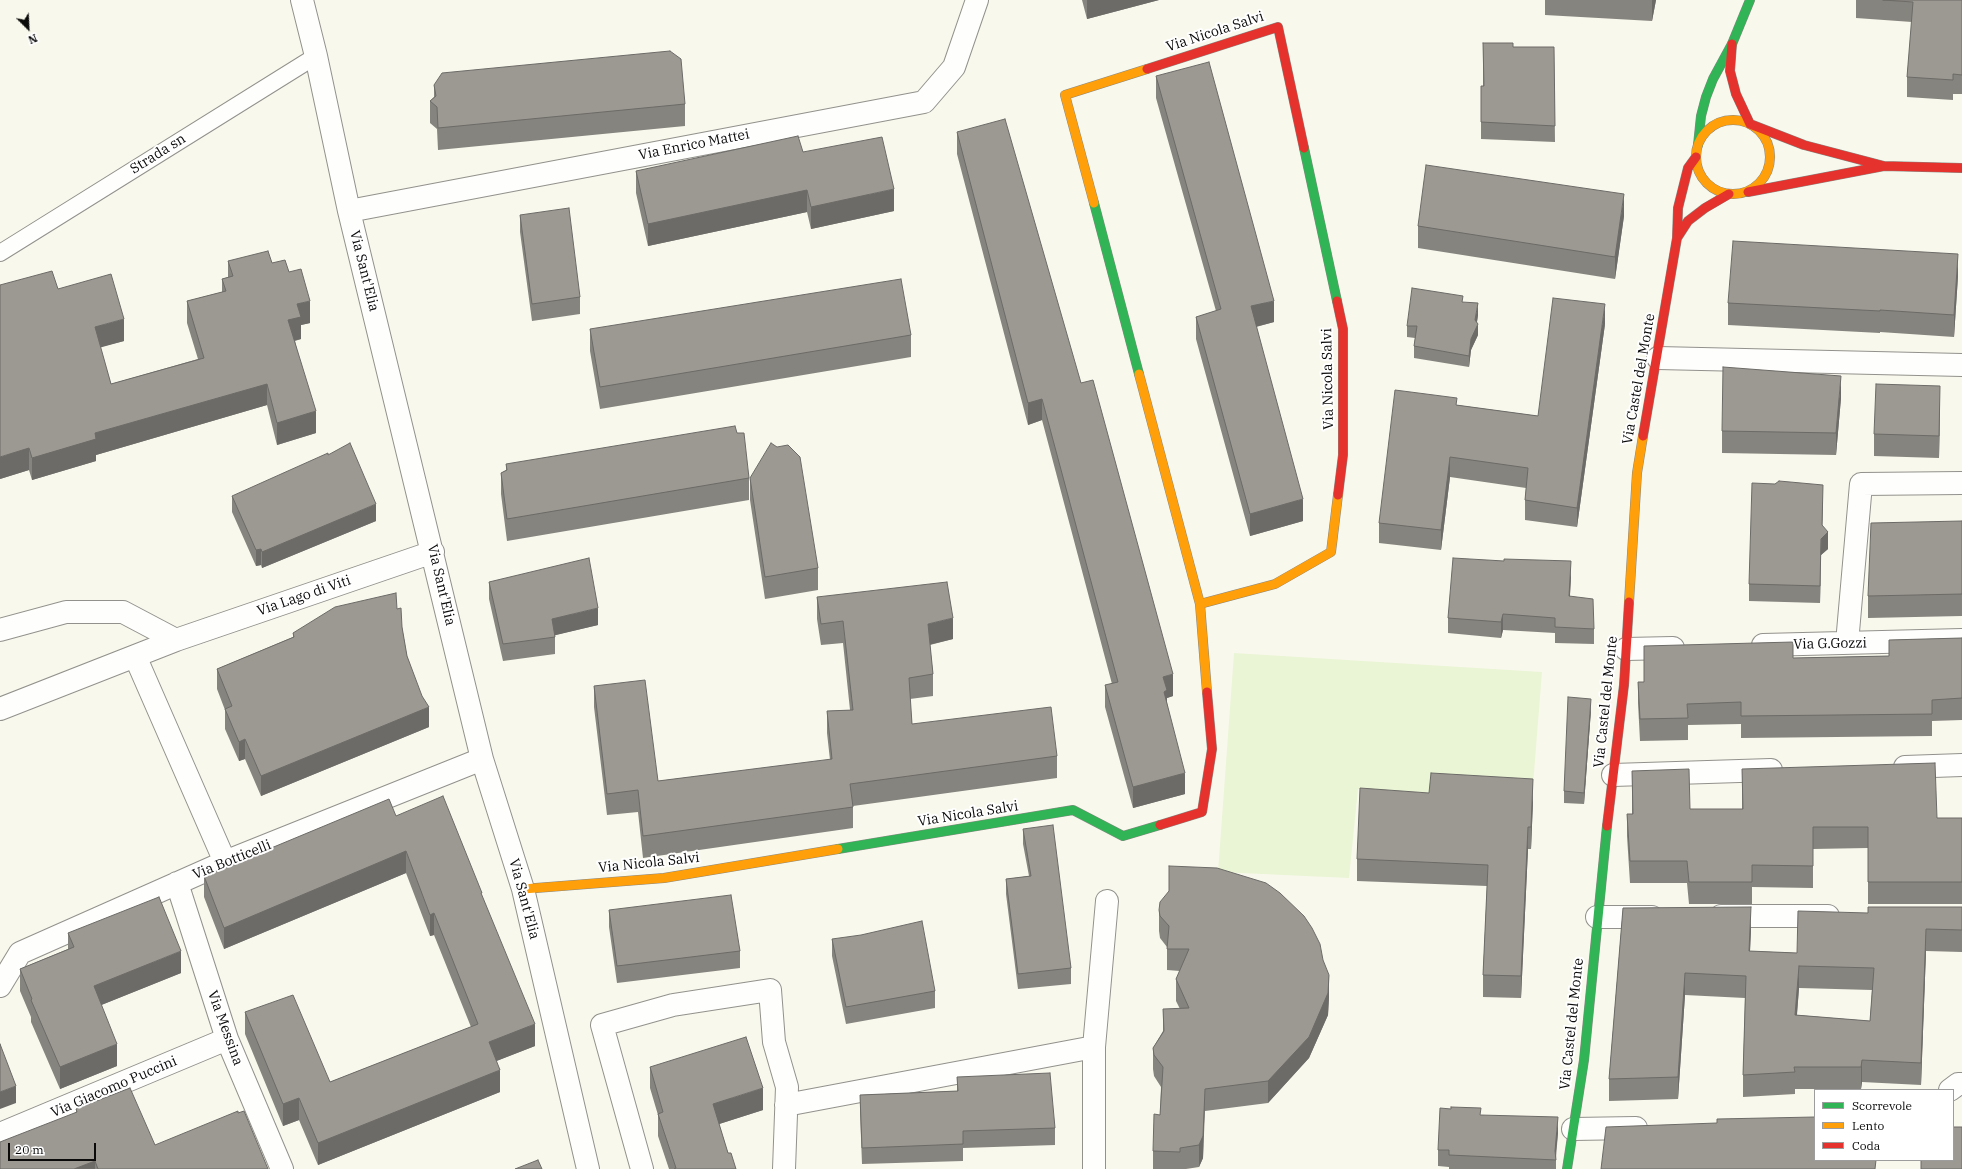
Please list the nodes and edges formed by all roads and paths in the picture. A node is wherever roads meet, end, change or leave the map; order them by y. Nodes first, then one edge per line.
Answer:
1 (302, 0) edge
2 (977, 0) edge
3 (1750, 0) edge
4 (1732, 44) junction
5 (316, 56) junction
6 (1750, 124) junction
7 (1698, 145) junction
8 (1696, 157) junction
9 (1884, 166) junction
10 (1962, 168) edge
11 (1746, 192) junction
12 (1729, 194) junction
13 (349, 211) junction
14 (1677, 238) junction
15 (0, 253) edge
16 (1658, 358) junction
17 (1962, 365) edge
18 (1962, 483) edge
19 (433, 552) junction
20 (1200, 604) junction
21 (0, 630) edge
22 (176, 640) junction
23 (1962, 640) edge
24 (1848, 643) junction
25 (1745, 646) edge
26 (1689, 647) edge
27 (1626, 649) junction
28 (135, 656) junction
29 (0, 709) edge
30 (482, 759) junction
31 (1962, 765) edge
32 (1883, 768) edge
33 (1787, 770) edge
34 (1613, 775) junction
35 (225, 862) junction
36 (177, 883) junction
37 (523, 889) junction
38 (1108, 901) dead end
39 (1669, 916) edge
40 (1700, 916) edge
41 (1851, 916) edge
42 (1597, 917) junction
43 (0, 986) edge
44 (227, 1039) junction
45 (1094, 1047) junction
46 (1962, 1084) edge
47 (1952, 1089) edge
48 (786, 1105) junction
49 (1659, 1128) edge
50 (1573, 1129) junction
51 (0, 1134) edge
52 (282, 1169) edge
53 (588, 1169) edge
54 (642, 1169) edge
55 (784, 1169) edge
56 (1094, 1169) edge
57 (1567, 1169) edge

1 - 5 street, Via Sant'Elia
2 - 13 street, Via Enrico Mattei
3 - 4 street, Via Castel del Monte
4 - 6 street, Via Castel del Monte
4 - 7 street, Via Castel del Monte
5 - 13 street, Via Sant'Elia
5 - 15 lane, Strada sn
6 - 7 street, Via Castel del Monte
6 - 9 street
6 - 11 street, Via Castel del Monte
7 - 8 street, Via Castel del Monte
8 - 12 street, Via Castel del Monte
8 - 14 street, Via Castel del Monte
9 - 10 street
9 - 11 street
11 - 12 street, Via Castel del Monte
12 - 14 street, Via Castel del Monte
13 - 19 street, Via Sant'Elia
14 - 16 street, Via Castel del Monte
16 - 17 street
16 - 27 street, Via Castel del Monte
18 - 24 street
19 - 22 street, Via Lago di Viti
19 - 30 street, Via Sant'Elia
20 - 20 street, Via Nicola Salvi
20 - 37 street, Via Nicola Salvi
21 - 22 street
22 - 28 street, Via Lago di Viti
23 - 24 street, Via G.Gozzi
24 - 25 street, Via G.Gozzi
26 - 27 street
27 - 34 street, Via Castel del Monte
28 - 29 street, Via Lago di Viti
28 - 35 street
30 - 35 street, Via Botticelli
30 - 37 street, Via Sant'Elia
31 - 32 street
33 - 34 street
34 - 42 street, Via Castel del Monte
35 - 36 street, Via Botticelli
36 - 43 street, Via Botticelli
36 - 44 street, Via Messina
37 - 53 street, Via Sant'Elia
38 - 45 street
39 - 42 street
40 - 41 street
42 - 50 street, Via Castel del Monte
44 - 51 street, Via Giacomo Puccini
44 - 52 street, Via Messina
45 - 48 street
45 - 56 street
46 - 47 street
48 - 54 street
48 - 55 street
49 - 50 street
50 - 57 street, Via Castel del Monte

